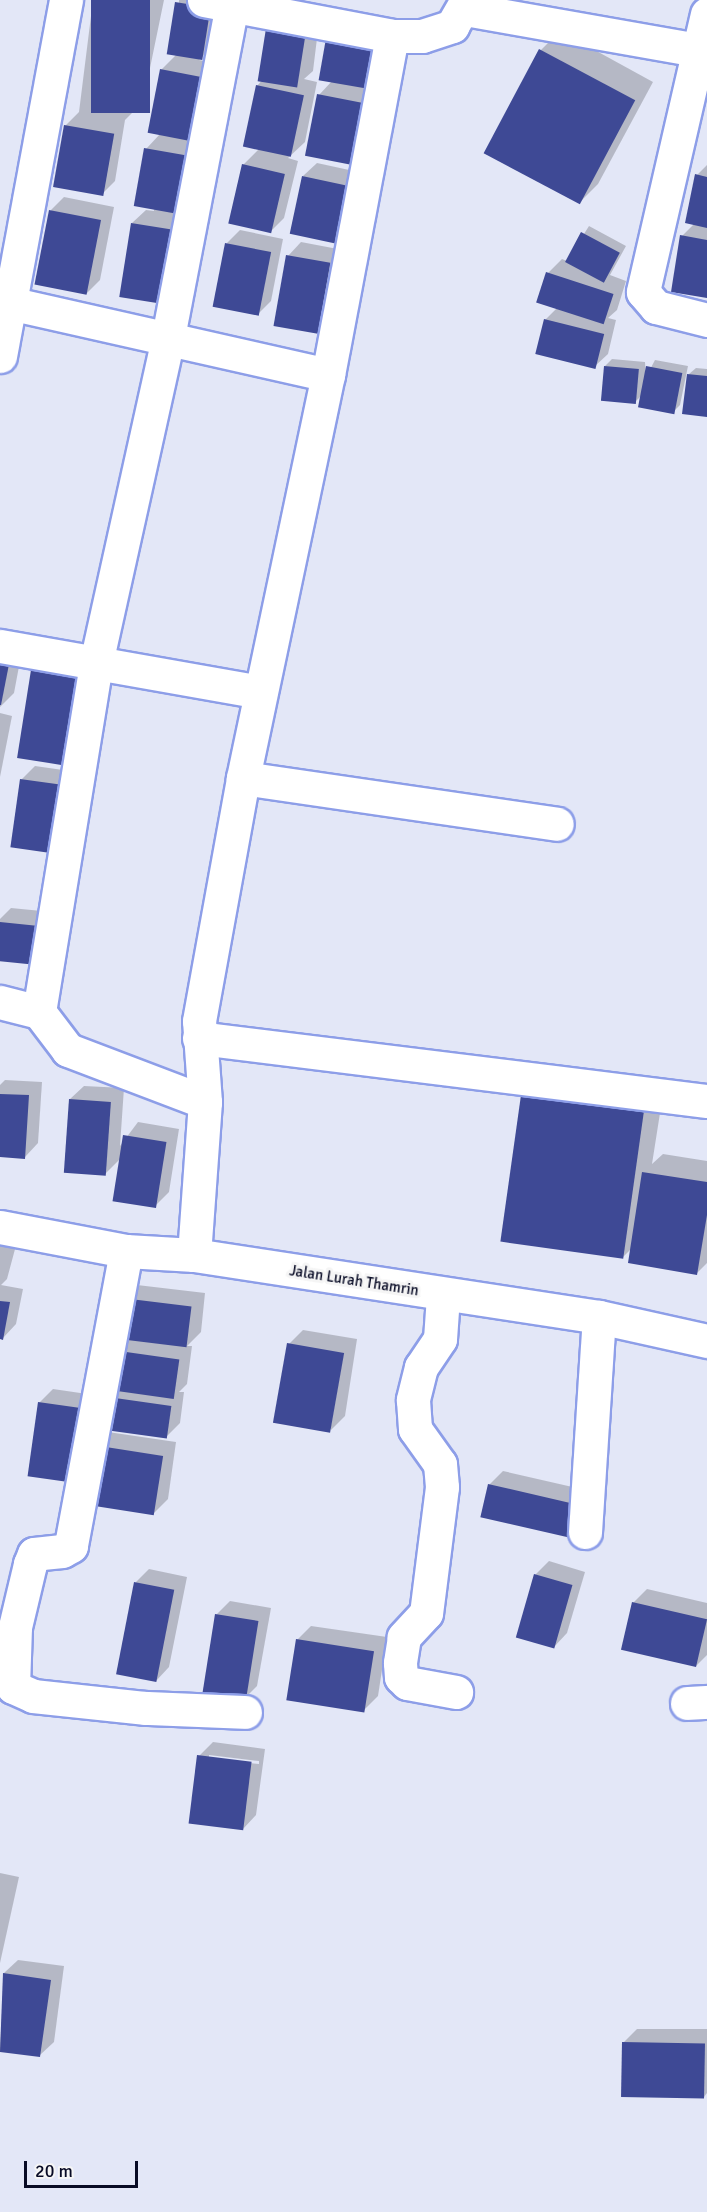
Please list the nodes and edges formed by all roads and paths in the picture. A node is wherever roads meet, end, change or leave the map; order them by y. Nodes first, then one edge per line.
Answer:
1 (66, 0) edge
2 (240, 4) edge
3 (466, 4) edge
4 (590, 14) edge
5 (707, 14) edge
6 (392, 36) junction
7 (698, 50) junction
8 (694, 118) edge
9 (6, 302) edge
10 (707, 320) edge
11 (168, 337) junction
12 (0, 356) edge
13 (328, 375) junction
14 (0, 646) edge
15 (96, 663) junction
16 (260, 692) junction
17 (243, 778) junction
18 (557, 824) dead end
19 (0, 1002) edge
20 (39, 1012) junction
21 (199, 1038) junction
22 (707, 1101) edge
23 (205, 1102) junction
24 (0, 1227) edge
25 (126, 1251) junction
26 (194, 1256) junction
27 (443, 1296) junction
28 (599, 1317) junction
29 (707, 1341) edge
30 (585, 1532) dead end
31 (11, 1596) edge
32 (456, 1692) dead end
33 (245, 1712) dead end

1 - 9 street
2 - 6 street
2 - 11 street
3 - 4 street
3 - 6 street
4 - 7 street
5 - 7 street
6 - 13 street
7 - 8 street
8 - 10 street
9 - 11 street
9 - 12 street
11 - 13 street
11 - 15 street
13 - 16 street
14 - 15 street
15 - 16 street
15 - 20 street
16 - 17 street
17 - 18 street
17 - 21 street
19 - 20 street
20 - 23 street
21 - 22 street
21 - 23 street
23 - 26 street
24 - 25 street, Jalan Lurah Thamrin
25 - 26 street, Jalan Lurah Thamrin
25 - 31 street
26 - 27 street, Jalan Lurah Thamrin
27 - 28 street, Jalan Lurah Thamrin
27 - 32 street
28 - 29 street, Jalan Lurah Thamrin
28 - 30 street
31 - 33 street

